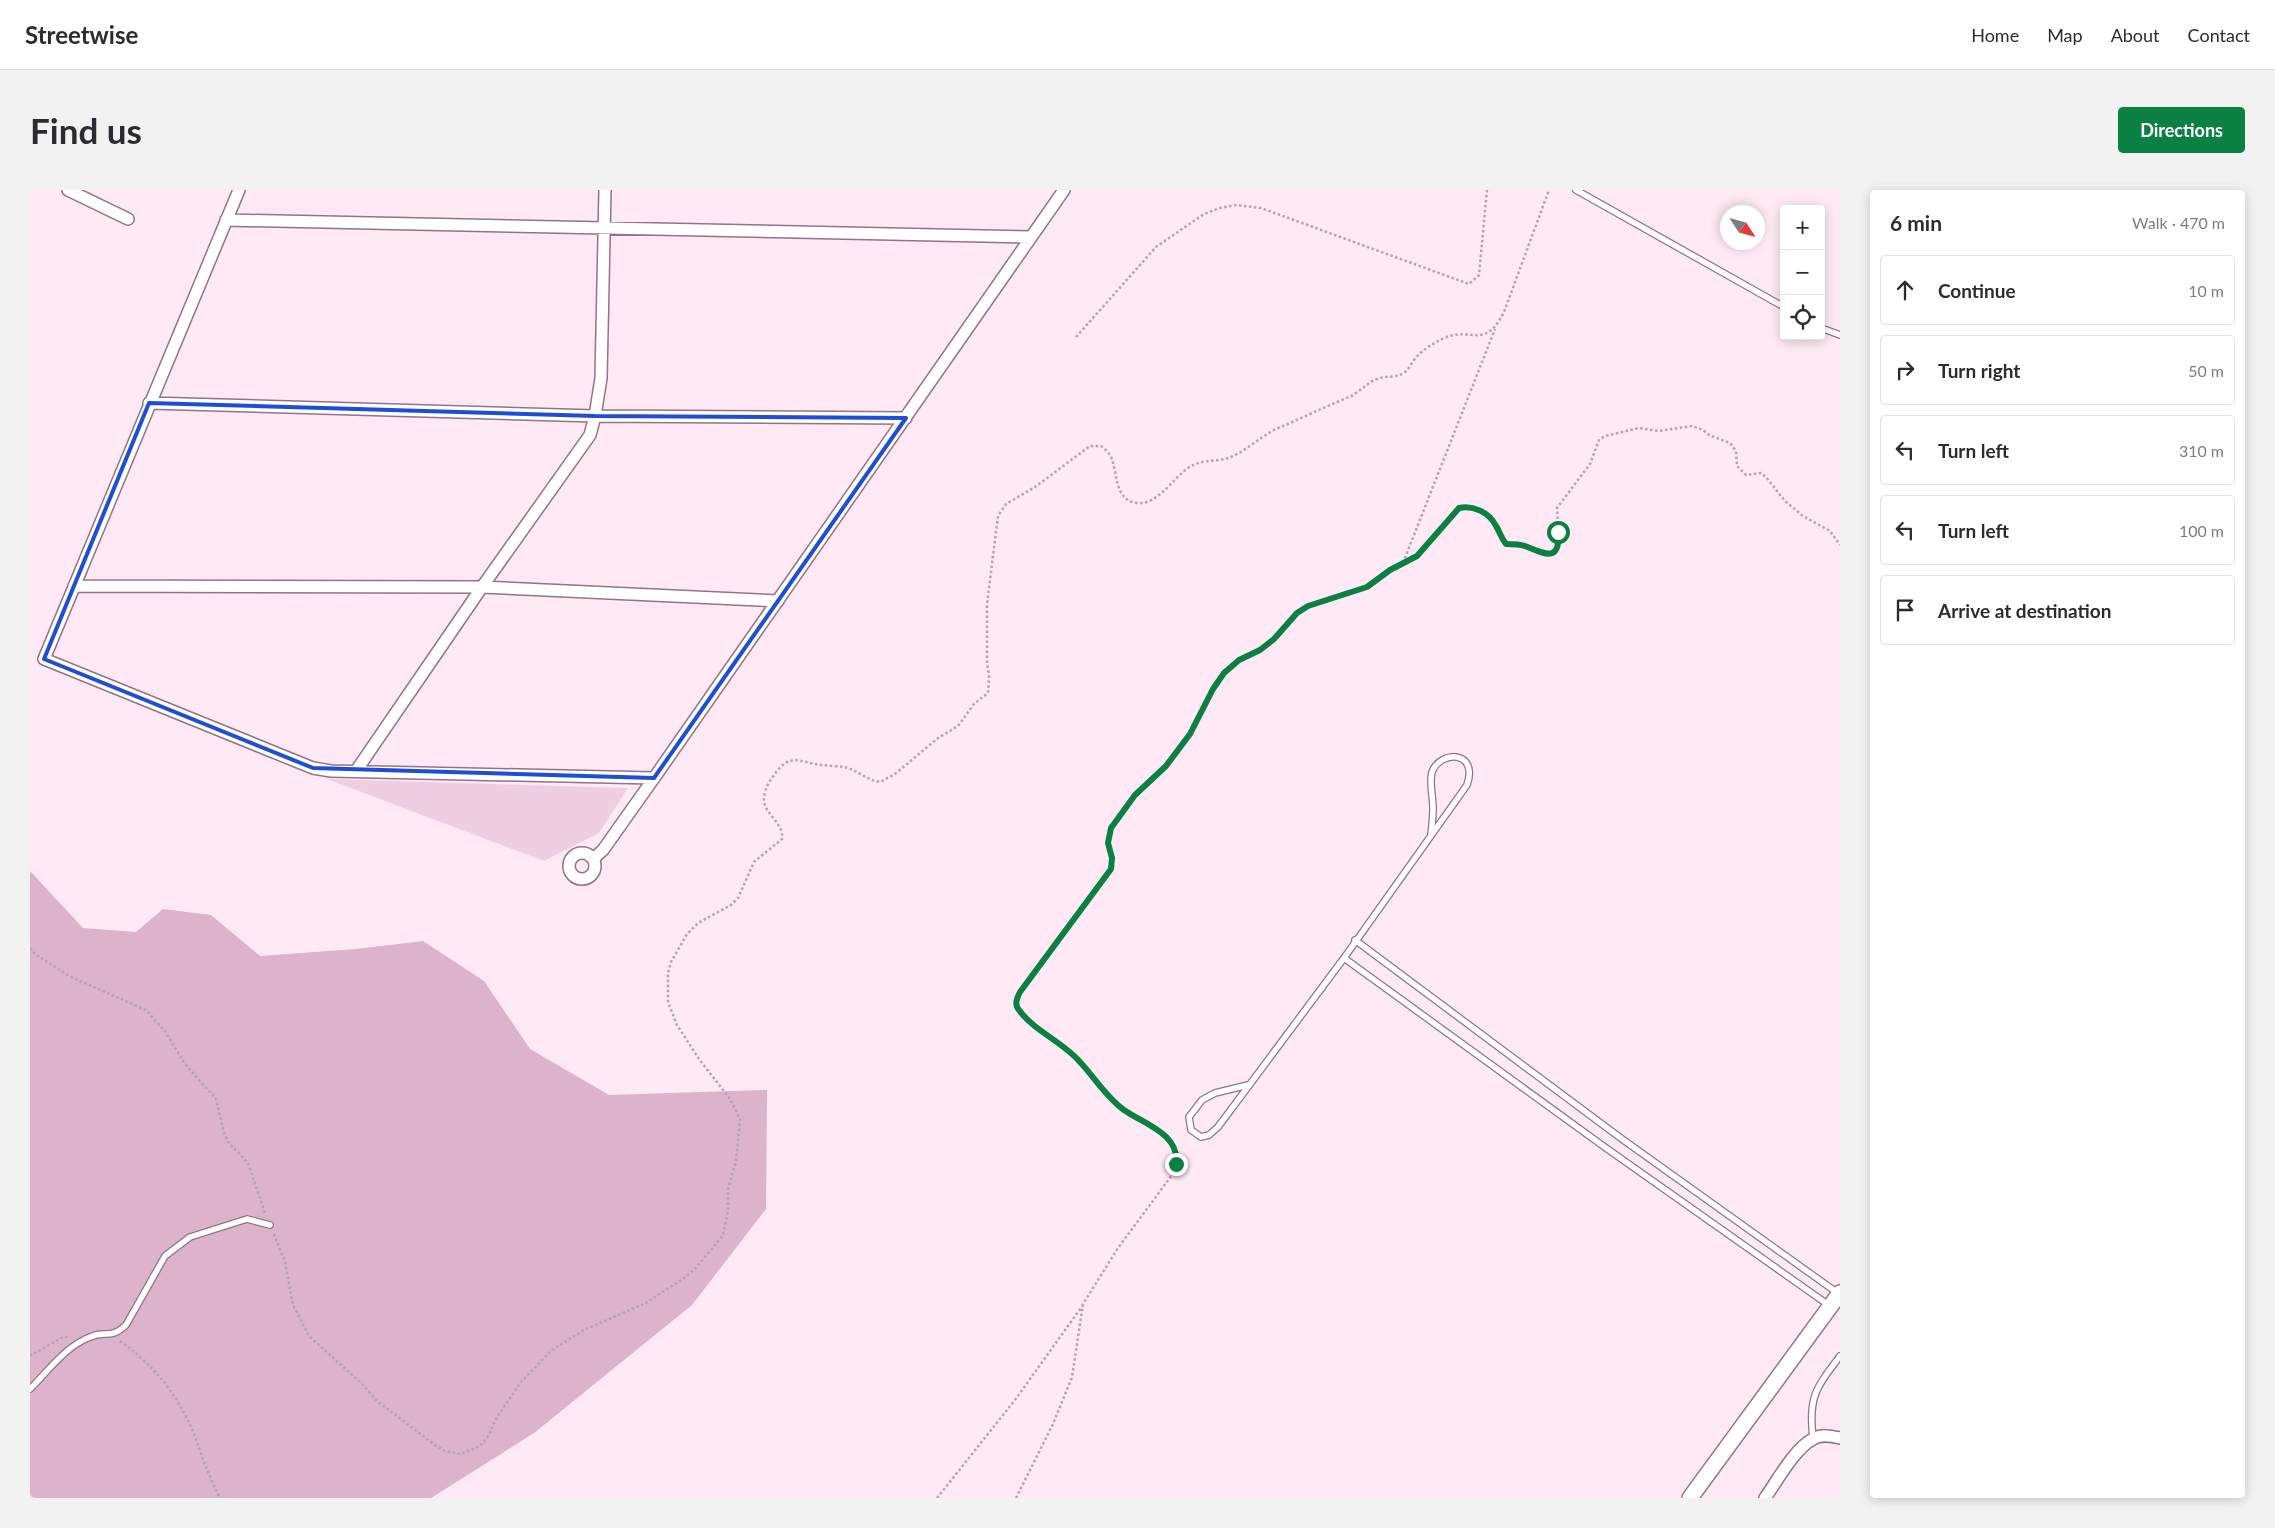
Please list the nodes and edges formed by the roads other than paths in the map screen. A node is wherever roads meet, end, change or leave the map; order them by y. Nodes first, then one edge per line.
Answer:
1 (68, 190) edge
2 (239, 190) edge
3 (605, 190) edge
4 (1064, 190) edge
5 (1576, 190) edge
6 (128, 219) dead end
7 (226, 220) junction
8 (604, 229) junction
9 (1031, 237) junction
10 (1780, 305) edge
11 (1825, 329) edge
12 (1840, 335) edge
13 (149, 402) junction
14 (596, 416) junction
15 (906, 418) junction
16 (74, 586) junction
17 (482, 587) junction
18 (778, 601) junction
19 (356, 771) junction
20 (654, 778) junction
21 (1431, 835) junction
22 (593, 859) dead end
23 (1355, 940) junction
24 (1344, 958) junction
25 (1248, 1086) junction
26 (270, 1225) road end
27 (1837, 1298) edge
28 (1840, 1356) edge
29 (30, 1389) edge
30 (1813, 1438) junction
31 (1840, 1438) edge
32 (1690, 1498) edge
33 (1765, 1498) edge

1 - 6 street
2 - 7 street
3 - 8 street
4 - 9 street
5 - 10 lane
7 - 8 street
7 - 13 street
8 - 9 street
8 - 14 street
9 - 15 street
11 - 12 lane
13 - 14 street
13 - 16 street
14 - 15 street
14 - 17 street
15 - 18 street
16 - 17 street
16 - 19 street
17 - 18 street
17 - 19 street
18 - 20 street
19 - 20 street
20 - 22 street
21 - 21 lane
21 - 23 lane
23 - 24 lane
23 - 27 lane
24 - 25 lane
24 - 27 lane
25 - 25 lane
26 - 29 lane
27 - 32 street
28 - 30 lane
30 - 31 street
30 - 33 street

